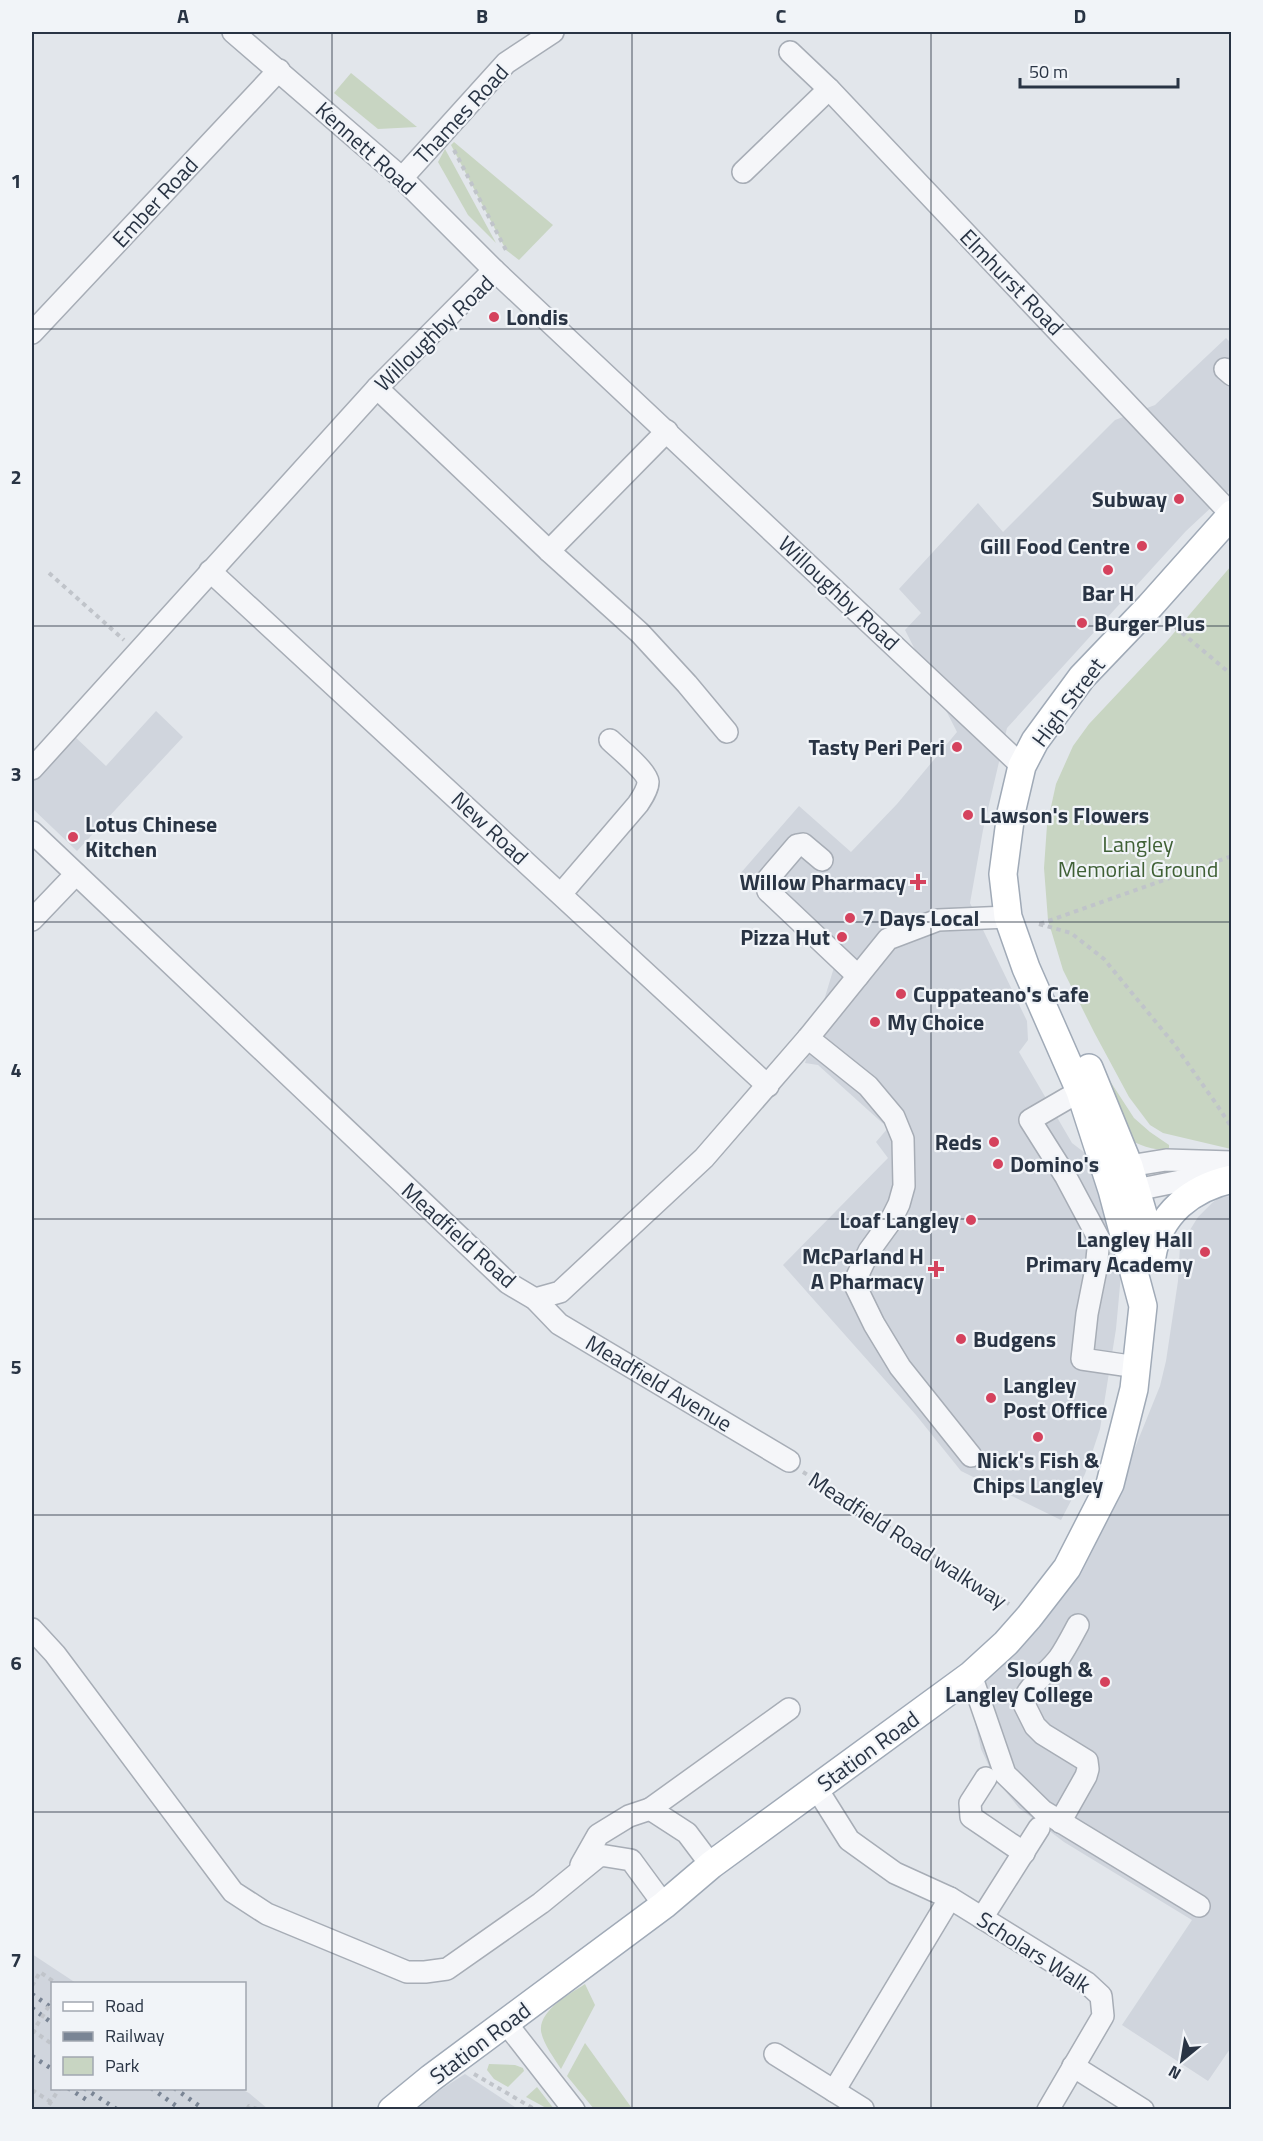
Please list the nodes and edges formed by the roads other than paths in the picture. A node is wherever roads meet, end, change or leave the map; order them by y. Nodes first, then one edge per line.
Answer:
1 (233, 32) edge
2 (552, 32) edge
3 (790, 52) dead end
4 (279, 70) junction
5 (829, 89) junction
6 (743, 172) dead end
7 (402, 178) junction
8 (502, 264) junction
9 (32, 333) edge
10 (377, 388) junction
11 (667, 431) junction
12 (1232, 514) edge
13 (549, 551) junction
14 (210, 571) junction
15 (727, 732) dead end
16 (610, 740) dead end
17 (1022, 766) junction
18 (32, 769) edge
19 (32, 832) edge
20 (822, 860) dead end
21 (76, 874) junction
22 (561, 894) junction
23 (32, 920) edge
24 (1011, 925) junction
25 (1026, 968) junction
26 (858, 976) junction
27 (808, 1038) junction
28 (768, 1086) junction
29 (1080, 1091) junction
30 (1232, 1162) edge
31 (1232, 1172) edge
32 (1232, 1179) edge
33 (1126, 1182) junction
34 (1153, 1248) junction
35 (535, 1299) junction
36 (1143, 1306) junction
37 (1137, 1367) junction
38 (971, 1456) dead end
39 (789, 1461) road end
40 (1078, 1625) dead end
41 (32, 1629) edge
42 (971, 1675) junction
43 (789, 1709) dead end
44 (986, 1778) dead end
45 (816, 1788) junction
46 (650, 1809) junction
47 (1060, 1821) junction
48 (1040, 1828) dead end
49 (1024, 1853) junction
50 (711, 1865) junction
51 (577, 1874) junction
52 (950, 1898) junction
53 (663, 1905) junction
54 (1198, 1906) dead end
55 (982, 1918) junction
56 (507, 2022) junction
57 (775, 2054) dead end
58 (1073, 2066) junction
59 (834, 2091) junction
60 (393, 2109) edge
61 (574, 2109) edge
62 (863, 2109) edge
63 (1048, 2109) edge
64 (1143, 2109) edge

1 - 4 street, Kennett Road
2 - 7 street, Thames Road
3 - 5 street, Elmhurst Road
4 - 7 street, Kennett Road
4 - 9 street, Ember Road
5 - 6 street
5 - 12 street, Elmhurst Road
7 - 8 street, Kennett Road
8 - 10 street, Willoughby Road
8 - 11 street, Willoughby Road
10 - 13 street
10 - 14 street, Willoughby Road
11 - 13 street
11 - 17 street, Willoughby Road
12 - 17 main road, High Street
13 - 15 street
14 - 18 street, Willoughby Road
14 - 22 street, New Road
16 - 22 street
17 - 24 main road, High Street
19 - 21 street, Meadfield Road
20 - 26 street
21 - 23 street
21 - 35 street, Meadfield Road
22 - 28 street, New Road
24 - 25 main road, High Street
24 - 26 street, Meadfield Road
25 - 29 main road, High Street
25 - 33 main road, High Street
26 - 27 street, Meadfield Road
27 - 28 street, Meadfield Road
27 - 38 street
28 - 35 street, Meadfield Road
29 - 33 main road, High Street
29 - 37 street
30 - 33 street
31 - 33 street
32 - 34 main road
33 - 34 main road
33 - 36 main road, Station Road
34 - 36 main road
35 - 39 street, Meadfield Avenue
36 - 37 main road, Station Road
37 - 42 main road, Station Road
40 - 47 street
41 - 51 street
42 - 45 main road, Station Road
42 - 47 street
43 - 46 street
44 - 49 street
45 - 50 main road, Station Road
45 - 52 street, Scholars Walk
46 - 50 street
46 - 51 street
47 - 54 street
48 - 49 street
49 - 55 street
50 - 53 main road, Station Road
51 - 53 street
52 - 55 street, Scholars Walk
52 - 59 street
53 - 56 main road, Station Road
55 - 58 street, Scholars Walk
56 - 60 main road, Station Road
56 - 61 street
57 - 59 street
58 - 63 street, Scholars Walk
58 - 64 street
59 - 62 street

